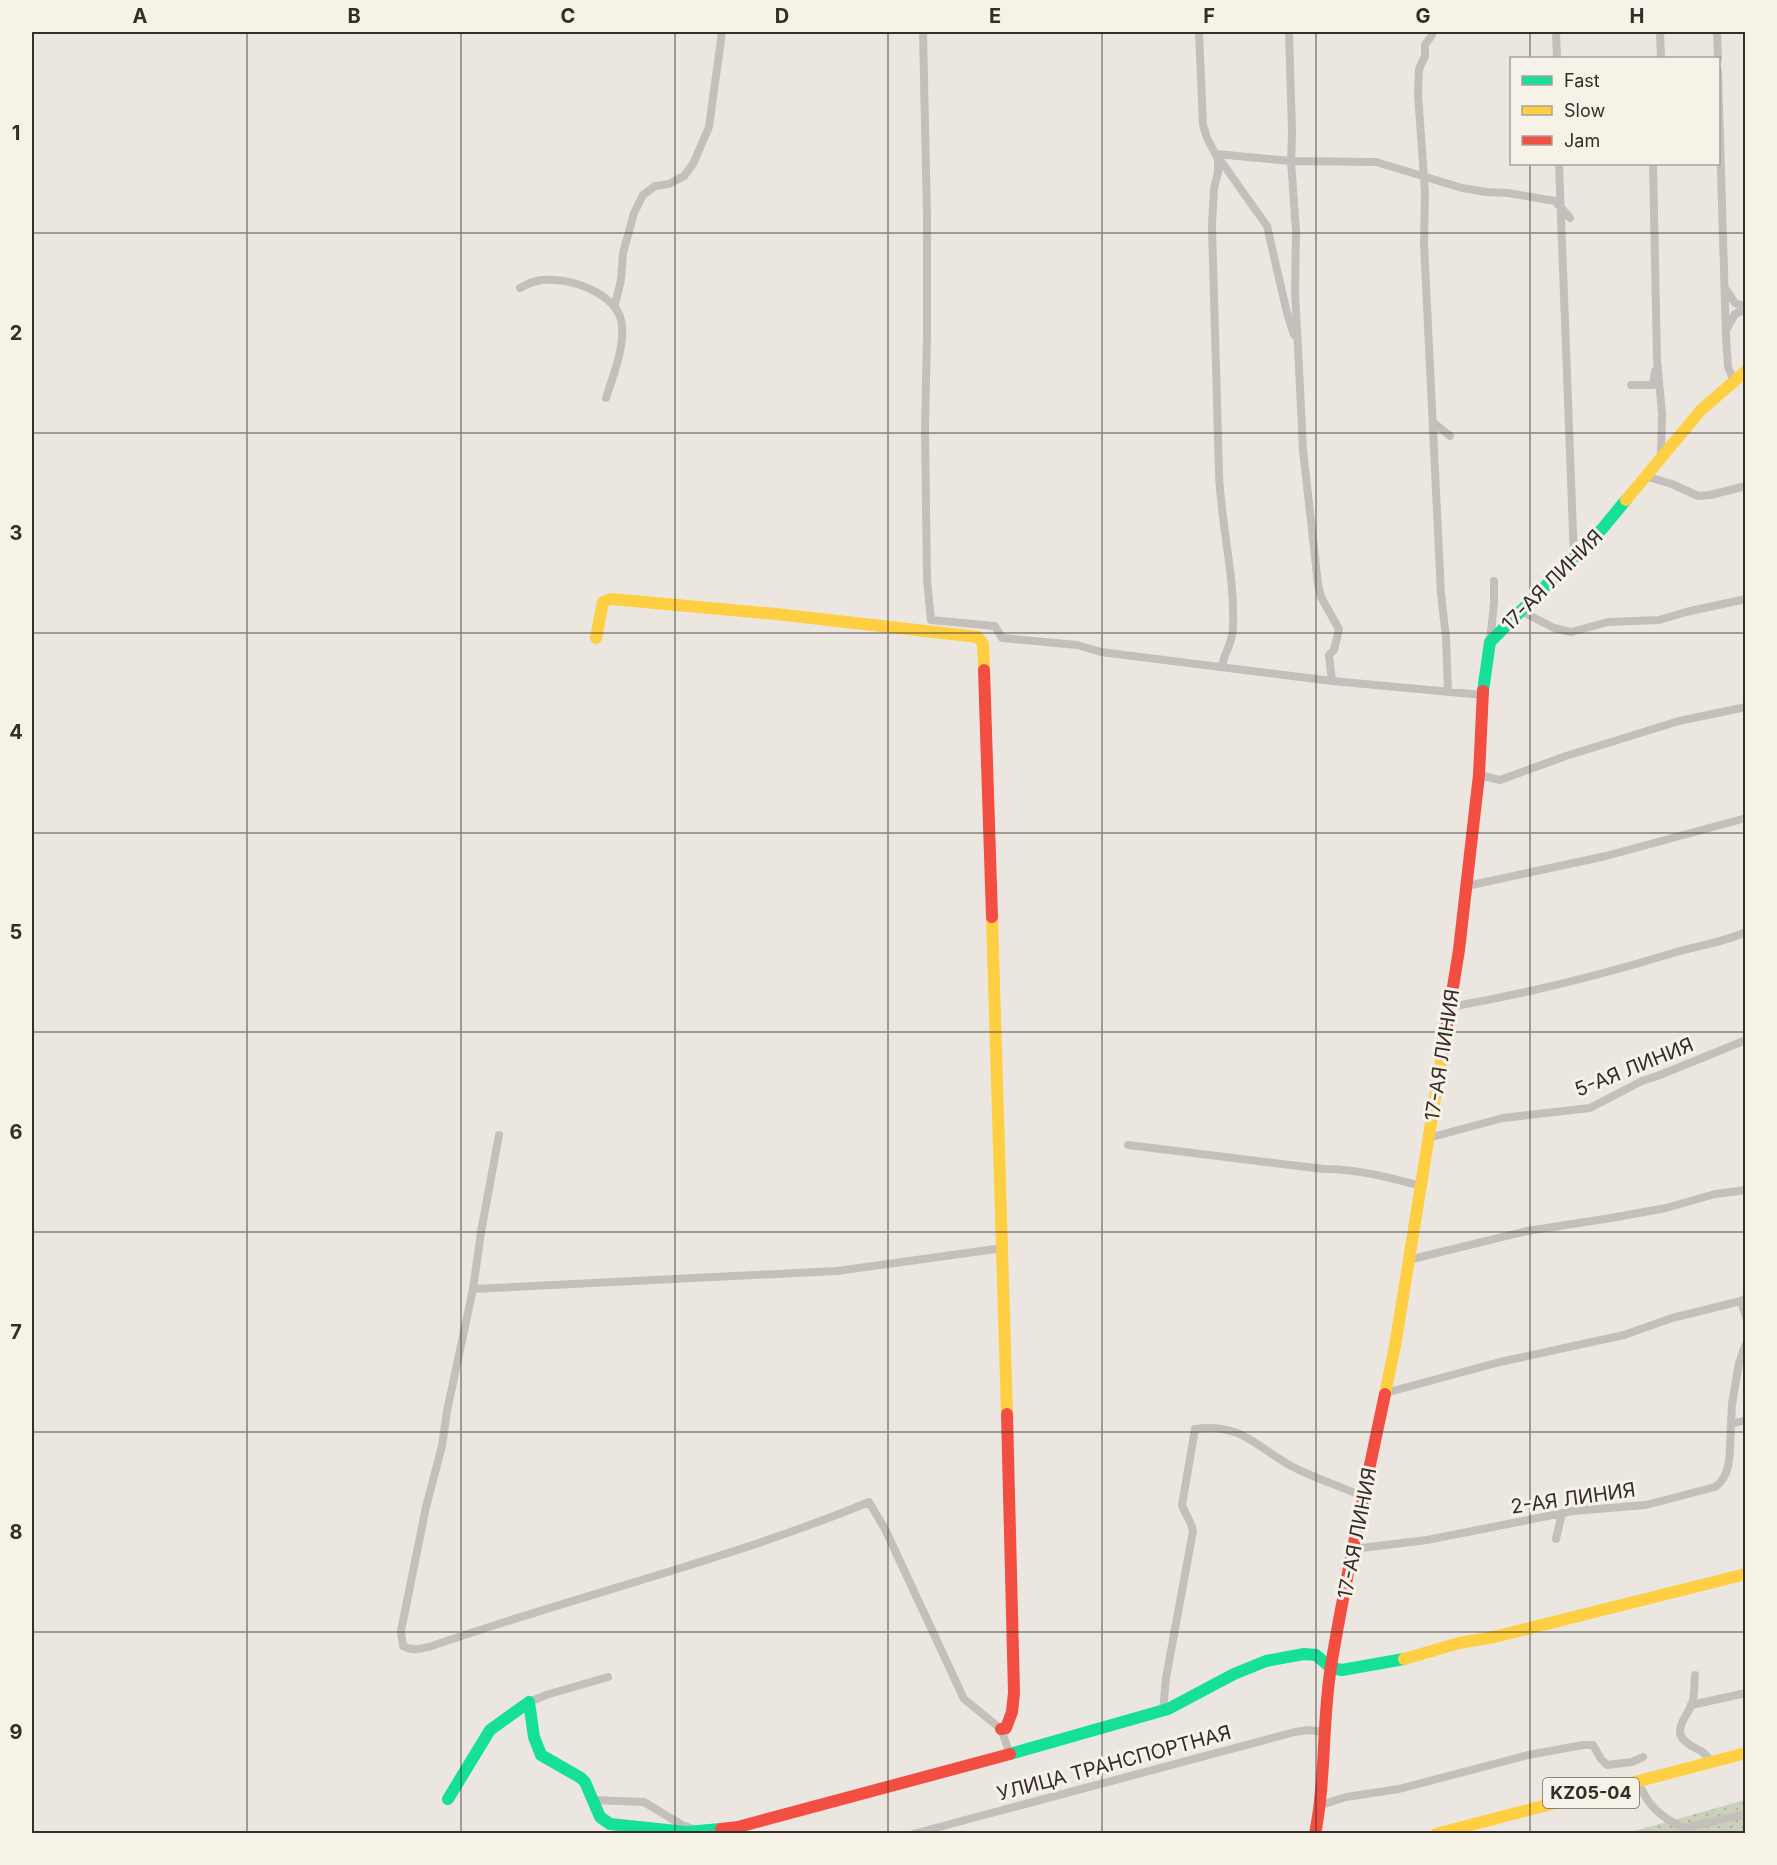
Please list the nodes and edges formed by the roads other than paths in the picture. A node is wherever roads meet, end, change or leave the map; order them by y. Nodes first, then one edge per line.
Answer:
1 (722, 32) edge
2 (922, 32) edge
3 (1199, 32) edge
4 (1289, 32) edge
5 (1432, 32) edge
6 (1556, 32) edge
7 (1660, 32) edge
8 (1717, 32) edge
9 (1557, 57) edge
10 (1661, 57) edge
11 (1718, 57) edge
12 (1720, 107) edge
13 (1216, 154) junction
14 (1291, 160) junction
15 (1559, 165) edge
16 (1653, 165) edge
17 (1423, 175) junction
18 (1561, 207) junction
19 (1570, 218) dead end
20 (520, 288) dead end
21 (1725, 288) junction
22 (615, 305) junction
23 (1746, 308) edge
24 (1726, 330) junction
25 (1298, 347) junction
26 (1657, 359) junction
27 (1746, 371) edge
28 (1734, 381) junction
29 (1631, 385) dead end
30 (606, 398) dead end
31 (1434, 423) junction
32 (1450, 436) dead end
33 (1661, 457) junction
34 (1644, 476) junction
35 (1746, 486) edge
36 (1574, 558) junction
37 (1494, 581) dead end
38 (1746, 599) edge
39 (1521, 611) junction
40 (596, 638) dead end
41 (1490, 642) junction
42 (1222, 667) junction
43 (1332, 681) junction
44 (1448, 692) junction
45 (1483, 694) junction
46 (1746, 707) edge
47 (1479, 775) junction
48 (1746, 818) edge
49 (1467, 886) junction
50 (1746, 932) edge
51 (1450, 1007) junction
52 (1746, 1040) edge
53 (499, 1135) dead end
54 (1428, 1138) junction
55 (1128, 1145) dead end
56 (1420, 1186) junction
57 (1746, 1190) edge
58 (1003, 1248) junction
59 (1408, 1260) junction
60 (473, 1289) junction
61 (1743, 1299) edge
62 (1746, 1317) edge
63 (1746, 1344) edge
64 (1385, 1393) junction
65 (1746, 1420) edge
66 (1731, 1424) junction
67 (1364, 1497) junction
68 (1562, 1513) junction
69 (1556, 1539) dead end
70 (1353, 1549) junction
71 (1746, 1574) edge
72 (1330, 1668) junction
73 (1695, 1676) dead end
74 (608, 1677) dead end
75 (1746, 1693) edge
76 (529, 1702) junction
77 (1691, 1705) junction
78 (1163, 1711) junction
79 (1001, 1729) junction
80 (1324, 1732) junction
81 (1746, 1753) edge
82 (1010, 1754) junction
83 (1643, 1757) dead end
84 (1711, 1762) junction
85 (1638, 1781) junction
86 (448, 1798) dead end
87 (593, 1800) junction
88 (1322, 1804) junction
89 (1746, 1814) edge
90 (696, 1830) junction
91 (1684, 1831) edge
92 (913, 1833) edge
93 (1315, 1833) edge
94 (1436, 1833) edge

1 - 22 street
2 - 42 street
3 - 13 street
4 - 14 street
5 - 17 street
6 - 9 street
7 - 10 street
8 - 11 street
12 - 21 street
13 - 14 street
13 - 25 street
13 - 42 street
14 - 17 street
14 - 25 street
15 - 18 street
16 - 26 street
17 - 18 street
17 - 31 street
18 - 19 street
18 - 36 street
20 - 22 street
21 - 23 street
21 - 24 street
22 - 30 street
23 - 24 street
24 - 28 street
25 - 43 street
26 - 29 street
26 - 33 street
27 - 28 street, 17-АЯ ЛИНИЯ
28 - 33 street, 17-АЯ ЛИНИЯ
31 - 32 street
31 - 44 street
33 - 34 street, 17-АЯ ЛИНИЯ
34 - 35 street
34 - 36 street, 17-АЯ ЛИНИЯ
36 - 39 street, 17-АЯ ЛИНИЯ
37 - 41 street
38 - 39 street
39 - 41 street, 17-АЯ ЛИНИЯ
40 - 58 street
41 - 45 street, 17-АЯ ЛИНИЯ
42 - 43 street
43 - 44 street
44 - 45 street
45 - 47 street, 17-АЯ ЛИНИЯ
46 - 47 street
47 - 49 street, 17-АЯ ЛИНИЯ
48 - 49 street
49 - 51 street, 17-АЯ ЛИНИЯ
50 - 51 street
51 - 54 street, 17-АЯ ЛИНИЯ
52 - 54 street, 5-АЯ ЛИНИЯ
53 - 60 street
54 - 56 street, 17-АЯ ЛИНИЯ
55 - 56 street
56 - 59 street, 17-АЯ ЛИНИЯ
57 - 59 street
58 - 60 street
58 - 79 street
59 - 64 street, 17-АЯ ЛИНИЯ
60 - 79 street
61 - 62 street
61 - 64 street
63 - 66 street, 2-АЯ ЛИНИЯ
64 - 67 street, 17-АЯ ЛИНИЯ
65 - 66 street
66 - 68 street, 2-АЯ ЛИНИЯ
67 - 70 street, 17-АЯ ЛИНИЯ
67 - 78 street
68 - 69 street
68 - 70 street, 2-АЯ ЛИНИЯ
70 - 72 street, 17-АЯ ЛИНИЯ
71 - 72 street
72 - 78 street
72 - 80 street, 17-АЯ ЛИНИЯ
73 - 77 street
74 - 76 street
75 - 77 street
76 - 86 street
76 - 87 street
77 - 84 street
78 - 82 street
79 - 82 street
80 - 88 street, 17-АЯ ЛИНИЯ
80 - 92 street, УЛИЦА ТРАНСПОРТНАЯ
81 - 84 street, KZ05-04
82 - 90 street
83 - 88 street
84 - 85 street, KZ05-04
85 - 91 street
85 - 94 street, KZ05-04
87 - 90 street
87 - 90 street
88 - 93 street, 17-АЯ ЛИНИЯ
89 - 91 street

